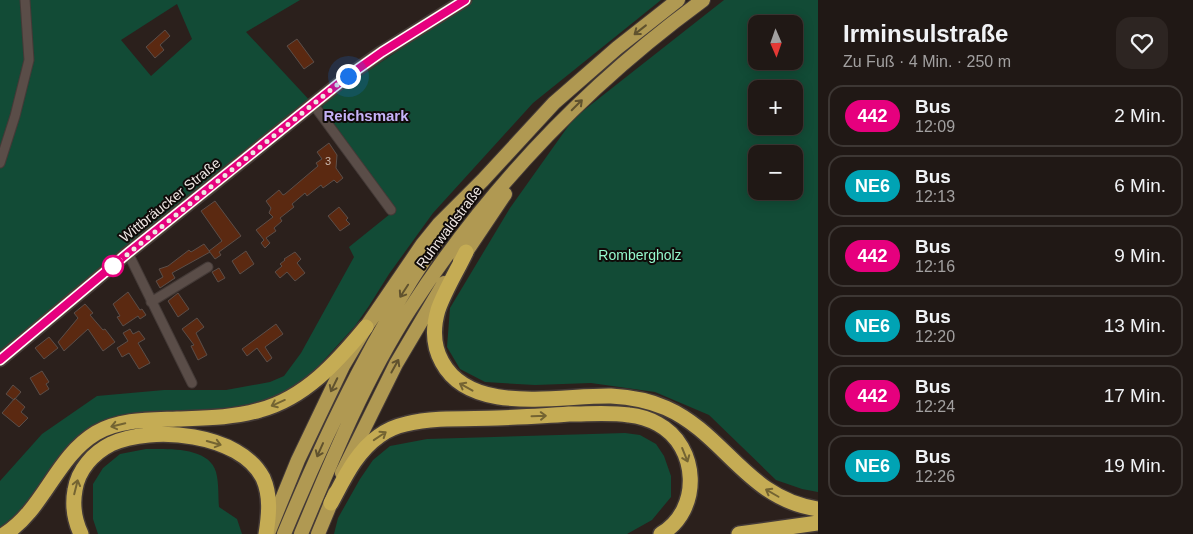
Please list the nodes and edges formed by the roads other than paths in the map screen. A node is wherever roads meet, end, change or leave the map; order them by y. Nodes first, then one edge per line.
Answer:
1 (25, 0) edge
2 (465, 0) edge
3 (678, 0) edge
4 (703, 0) edge
5 (313, 104) junction
6 (543, 141) junction
7 (0, 164) edge
8 (483, 180) junction
9 (391, 210) dead end
10 (466, 252) junction
11 (128, 253) junction
12 (208, 267) dead end
13 (151, 302) junction
14 (366, 327) junction
15 (0, 360) edge
16 (192, 383) dead end
17 (331, 503) junction
18 (818, 509) edge
19 (818, 523) edge
20 (4, 534) edge
21 (81, 534) edge
22 (267, 534) edge
23 (284, 534) edge
24 (301, 534) edge
25 (318, 534) edge
26 (661, 534) edge
27 (739, 534) edge

1 - 7 street
2 - 5 main road, Wittbräucker Straße
3 -> 8 highway, Ruhrwaldstraße
6 -> 4 highway, Ruhrwaldstraße
5 - 9 street
5 - 11 main road, Wittbräucker Straße
6 - 10 highway
6 - 24 highway, Ruhrwaldstraße
8 - 14 highway
8 -> 23 highway
17 -> 10 highway
18 -> 10 highway
11 - 13 street
11 - 15 main road, Wittbräucker Straße
12 - 13 street
13 - 16 street
14 -> 20 highway
14 -> 22 highway
17 - 25 highway
17 -> 26 highway
19 - 27 highway
21 -> 22 highway

